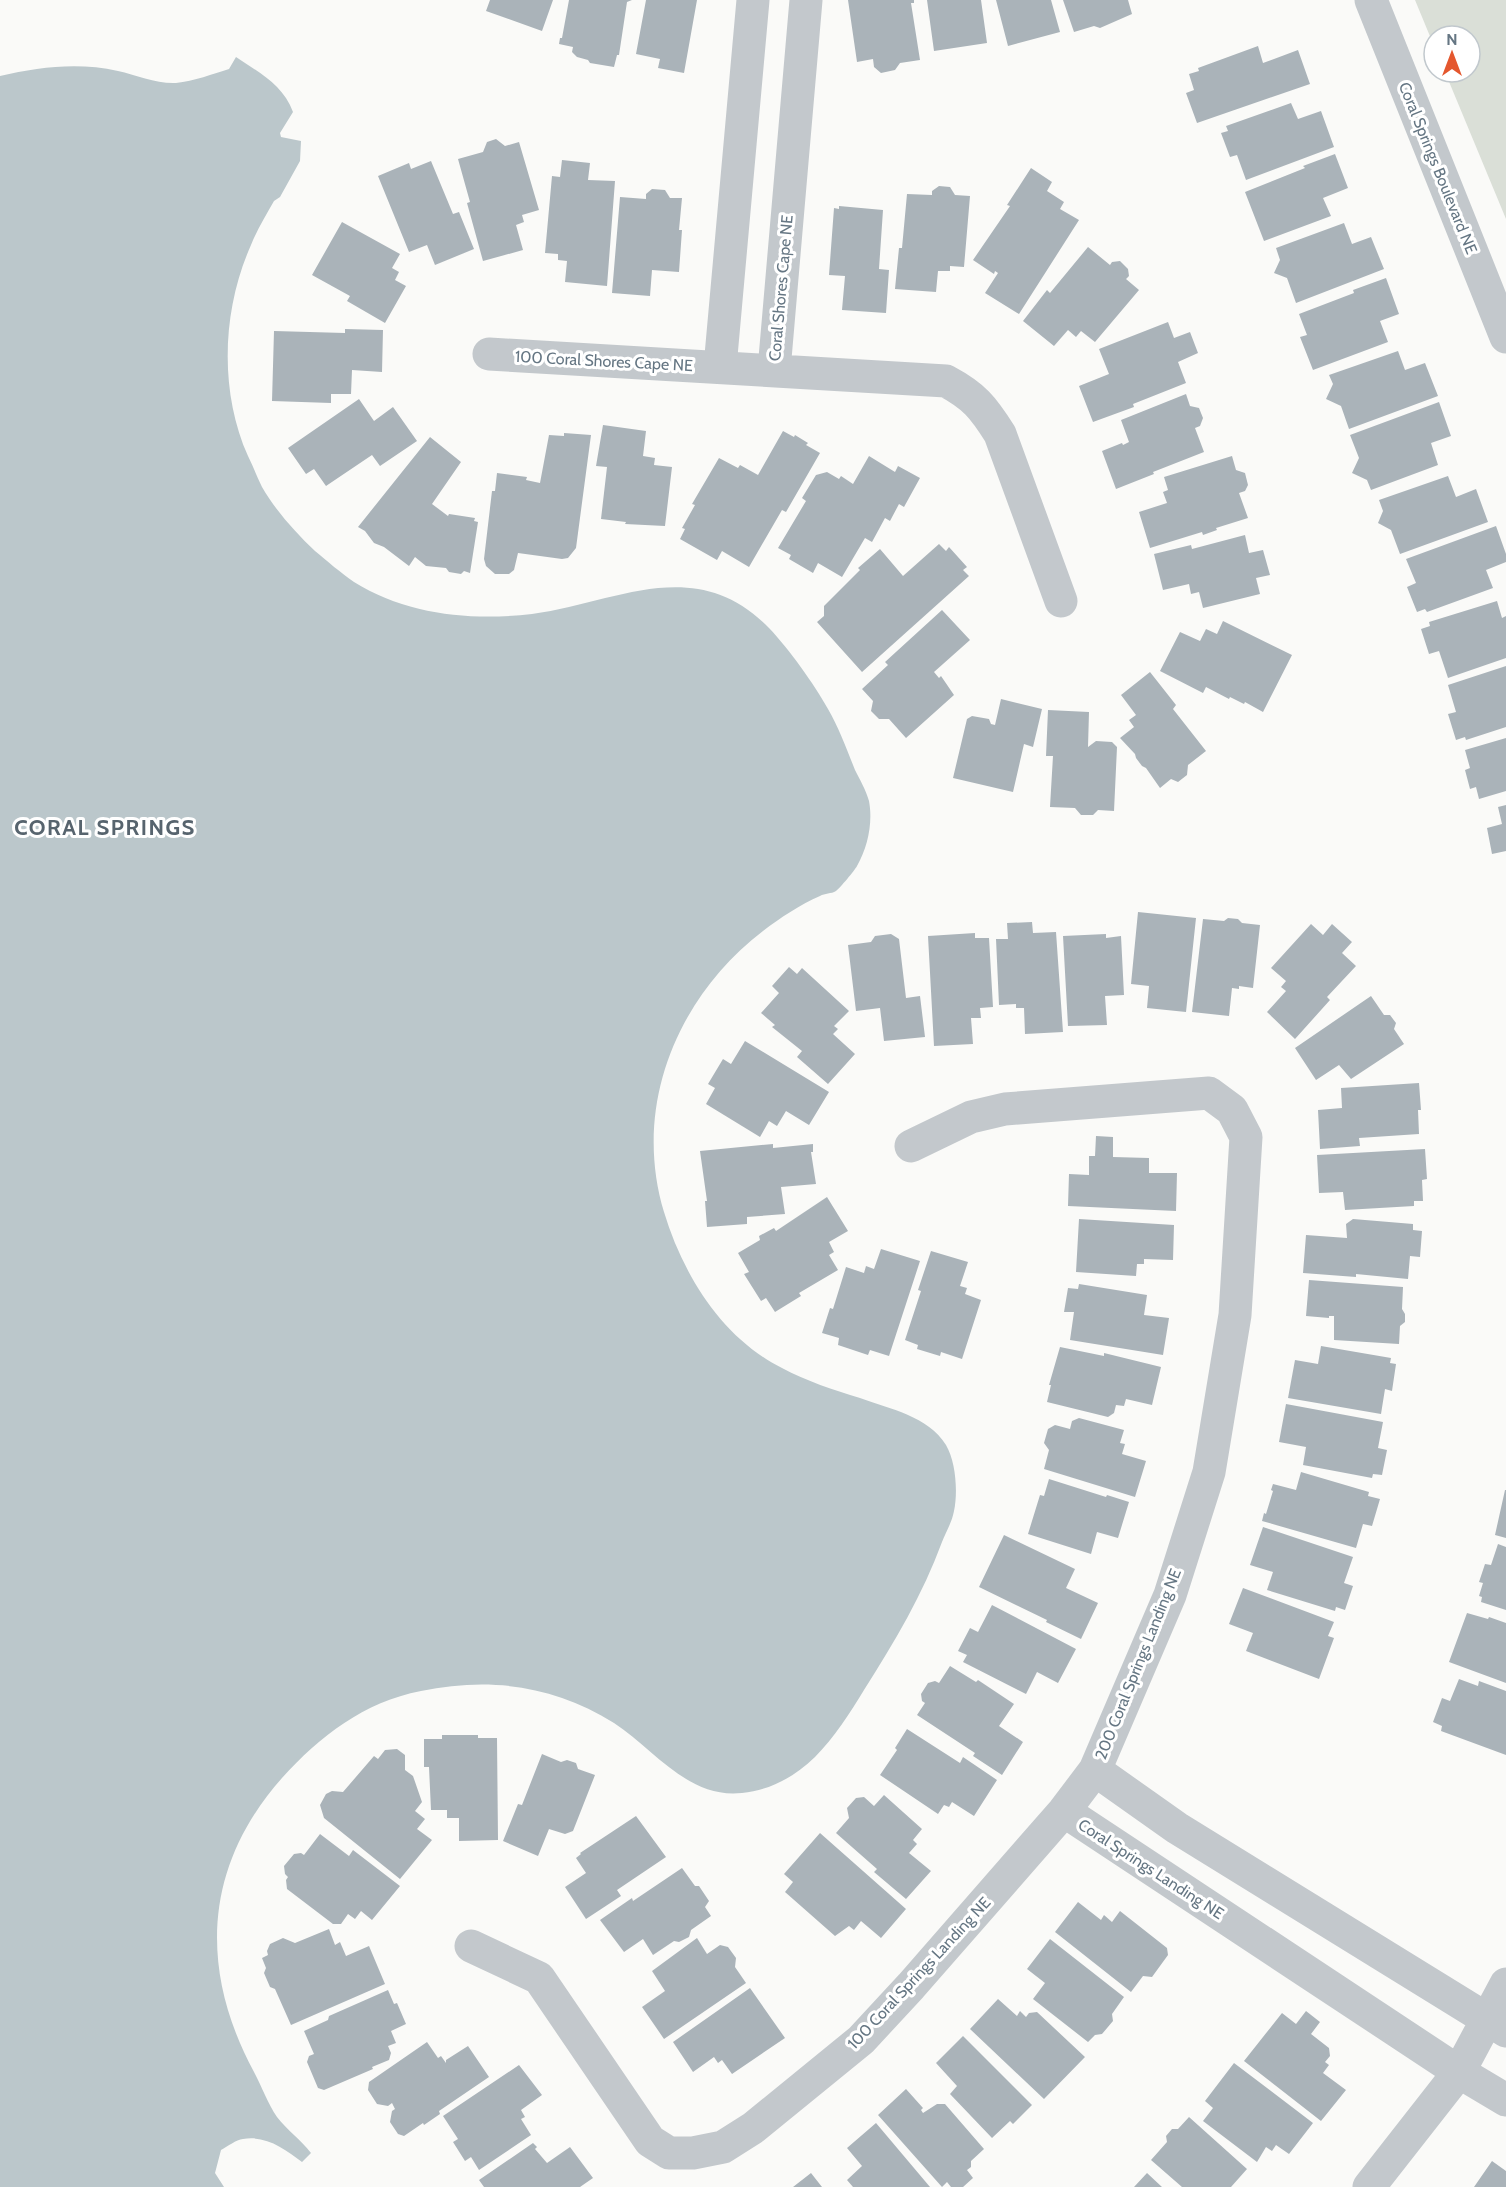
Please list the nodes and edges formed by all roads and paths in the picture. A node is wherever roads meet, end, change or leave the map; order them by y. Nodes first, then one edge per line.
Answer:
1 (753, 0) edge
2 (807, 0) edge
3 (1371, 0) edge
4 (1506, 336) edge
5 (489, 354) dead end
6 (720, 367) junction
7 (774, 370) junction
8 (1061, 601) dead end
9 (911, 1146) dead end
10 (1095, 1770) junction
11 (1064, 1811) junction
12 (471, 1946) dead end
13 (1506, 1984) edge
14 (1497, 2026) edge
15 (1459, 2072) junction
16 (1506, 2100) edge
17 (1369, 2187) edge

1 - 6 street
2 - 7 street, Coral Shores Cape NE
3 - 4 street, Coral Springs Boulevard NE
5 - 6 street, 100 Coral Shores Cape NE
6 - 7 street, Coral Shores Cape NE
7 - 8 street
9 - 10 street, 200 Coral Springs Landing NE
10 - 11 street, Coral Springs Landing NE
10 - 14 street
11 - 12 street, 100 Coral Springs Landing NE
11 - 15 street, Coral Springs Landing NE
13 - 14 street
14 - 15 street
15 - 16 street, Coral Springs Landing NE
15 - 17 street

